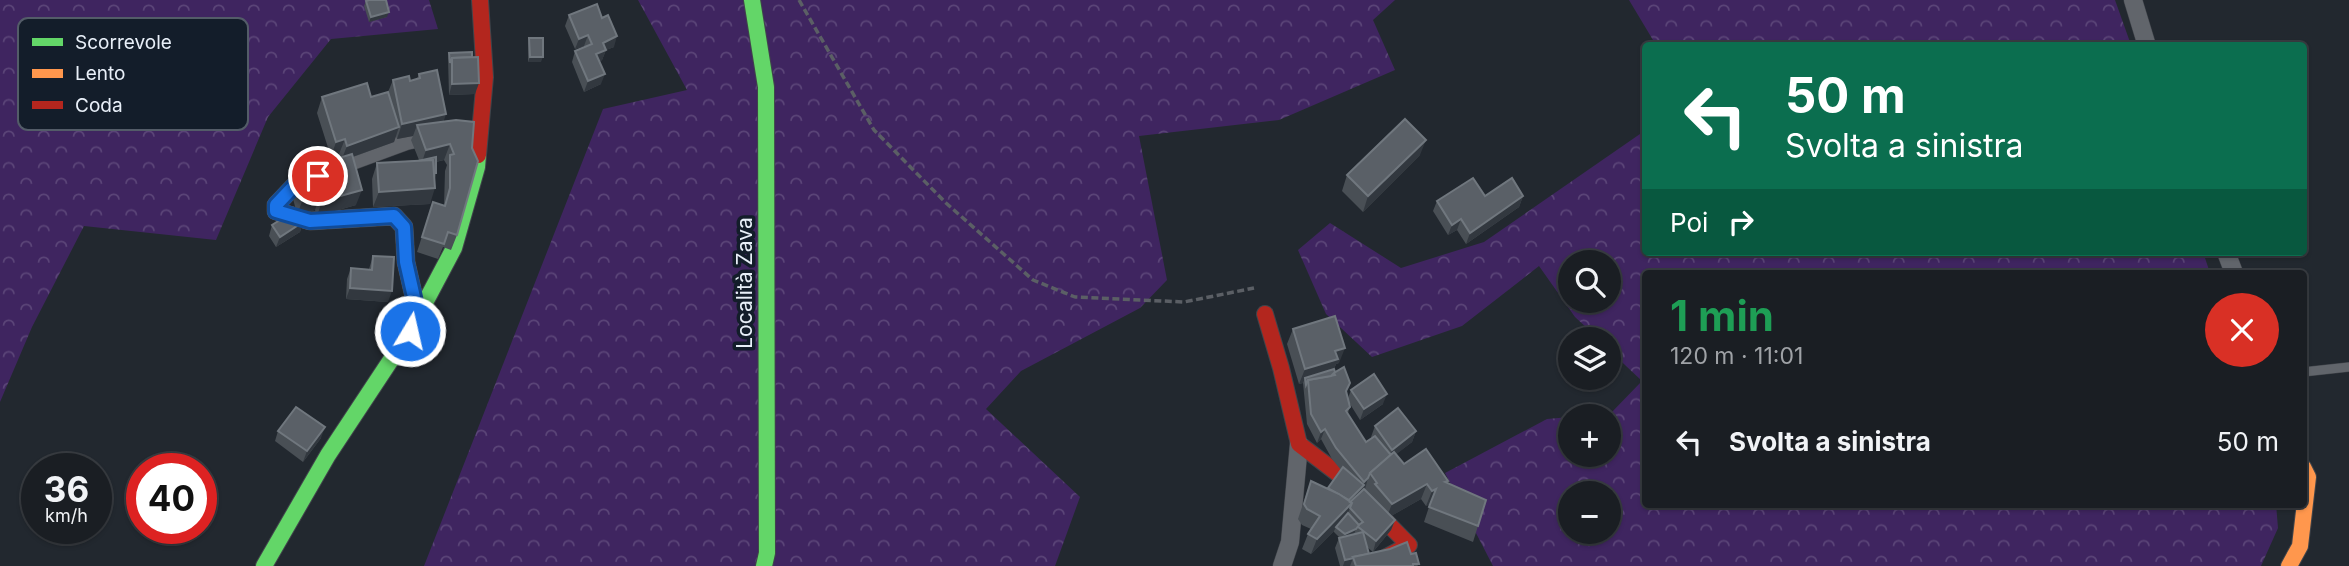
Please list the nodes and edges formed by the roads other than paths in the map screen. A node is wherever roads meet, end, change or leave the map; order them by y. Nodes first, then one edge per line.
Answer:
1 (480, 0) edge
2 (752, 0) edge
3 (2133, 0) edge
4 (2146, 42) edge
5 (480, 131) junction
6 (1265, 314) dead end
7 (418, 315) junction
8 (2349, 367) edge
9 (2307, 372) edge
10 (1299, 444) junction
11 (2304, 508) edge
12 (1282, 564) edge
13 (264, 566) edge
14 (764, 566) edge
15 (1302, 566) edge
16 (1370, 566) edge
17 (2289, 566) edge

1 - 5 street
2 - 14 street, Località Zava
3 - 4 street
5 - 7 street
5 - 7 street
6 - 10 street
7 - 13 street
8 - 9 lane
10 - 12 street
10 - 16 street
11 - 17 street
12 - 15 street

